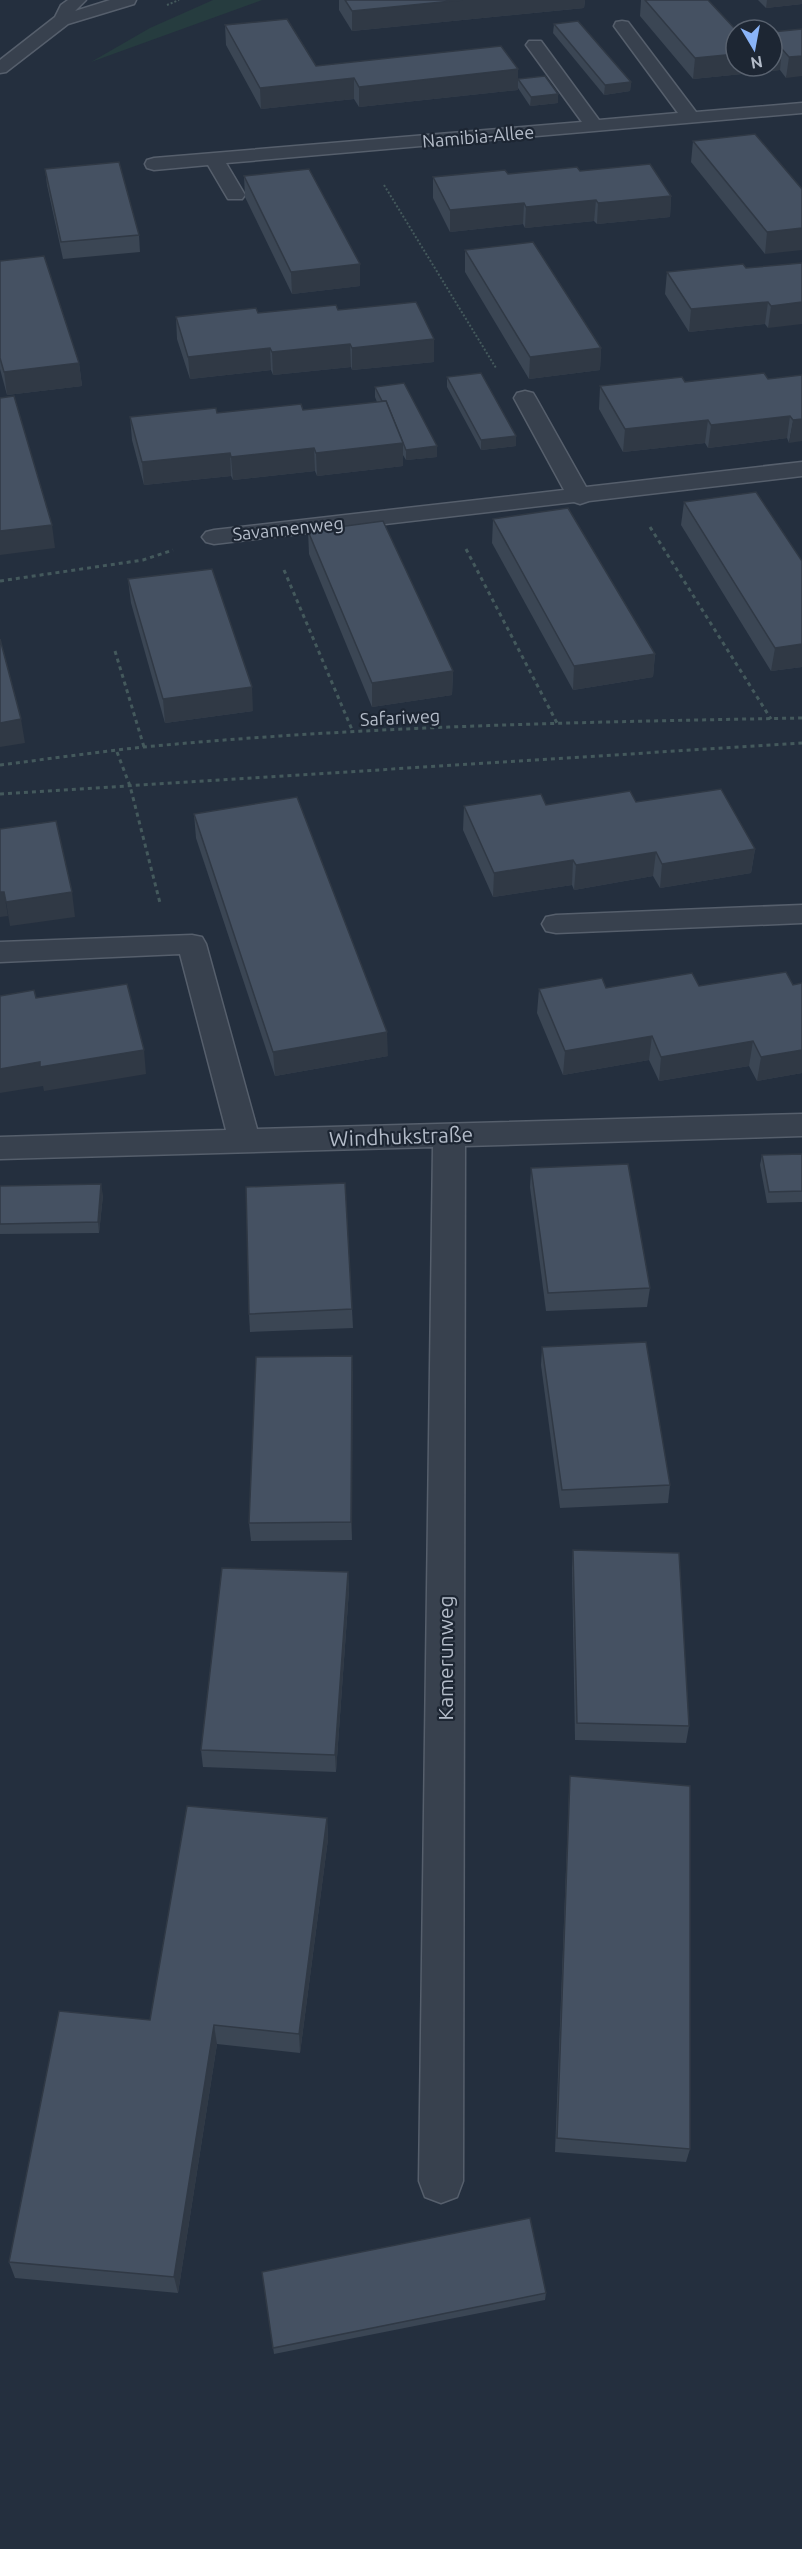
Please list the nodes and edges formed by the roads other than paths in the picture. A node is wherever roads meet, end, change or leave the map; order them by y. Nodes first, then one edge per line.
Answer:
1 (78, 0) edge
2 (128, 0) edge
3 (62, 20) junction
4 (622, 26) dead end
5 (535, 45) dead end
6 (0, 68) edge
7 (802, 108) edge
8 (691, 118) junction
9 (595, 126) junction
10 (214, 159) junction
11 (154, 164) dead end
12 (235, 195) dead end
13 (525, 398) road end
14 (802, 470) edge
15 (580, 497) junction
16 (214, 537) road end
17 (802, 914) edge
18 (556, 924) dead end
19 (0, 952) edge
20 (802, 1125) edge
21 (449, 1134) junction
22 (244, 1140) junction
23 (0, 1148) edge
24 (441, 2181) dead end

1 - 3 street
2 - 3 street
3 - 6 street
4 - 8 street
5 - 9 street
7 - 8 street, Namibia-Allee
8 - 9 street, Namibia-Allee
9 - 10 street, Namibia-Allee
10 - 11 street, Namibia-Allee
10 - 12 street
13 - 15 street
14 - 15 street, Savannenweg
15 - 16 street, Savannenweg
17 - 18 street
19 - 22 street
20 - 21 street, Windhukstraße
21 - 22 street, Windhukstraße
21 - 24 street, Kamerunweg
22 - 23 street, Windhukstraße

